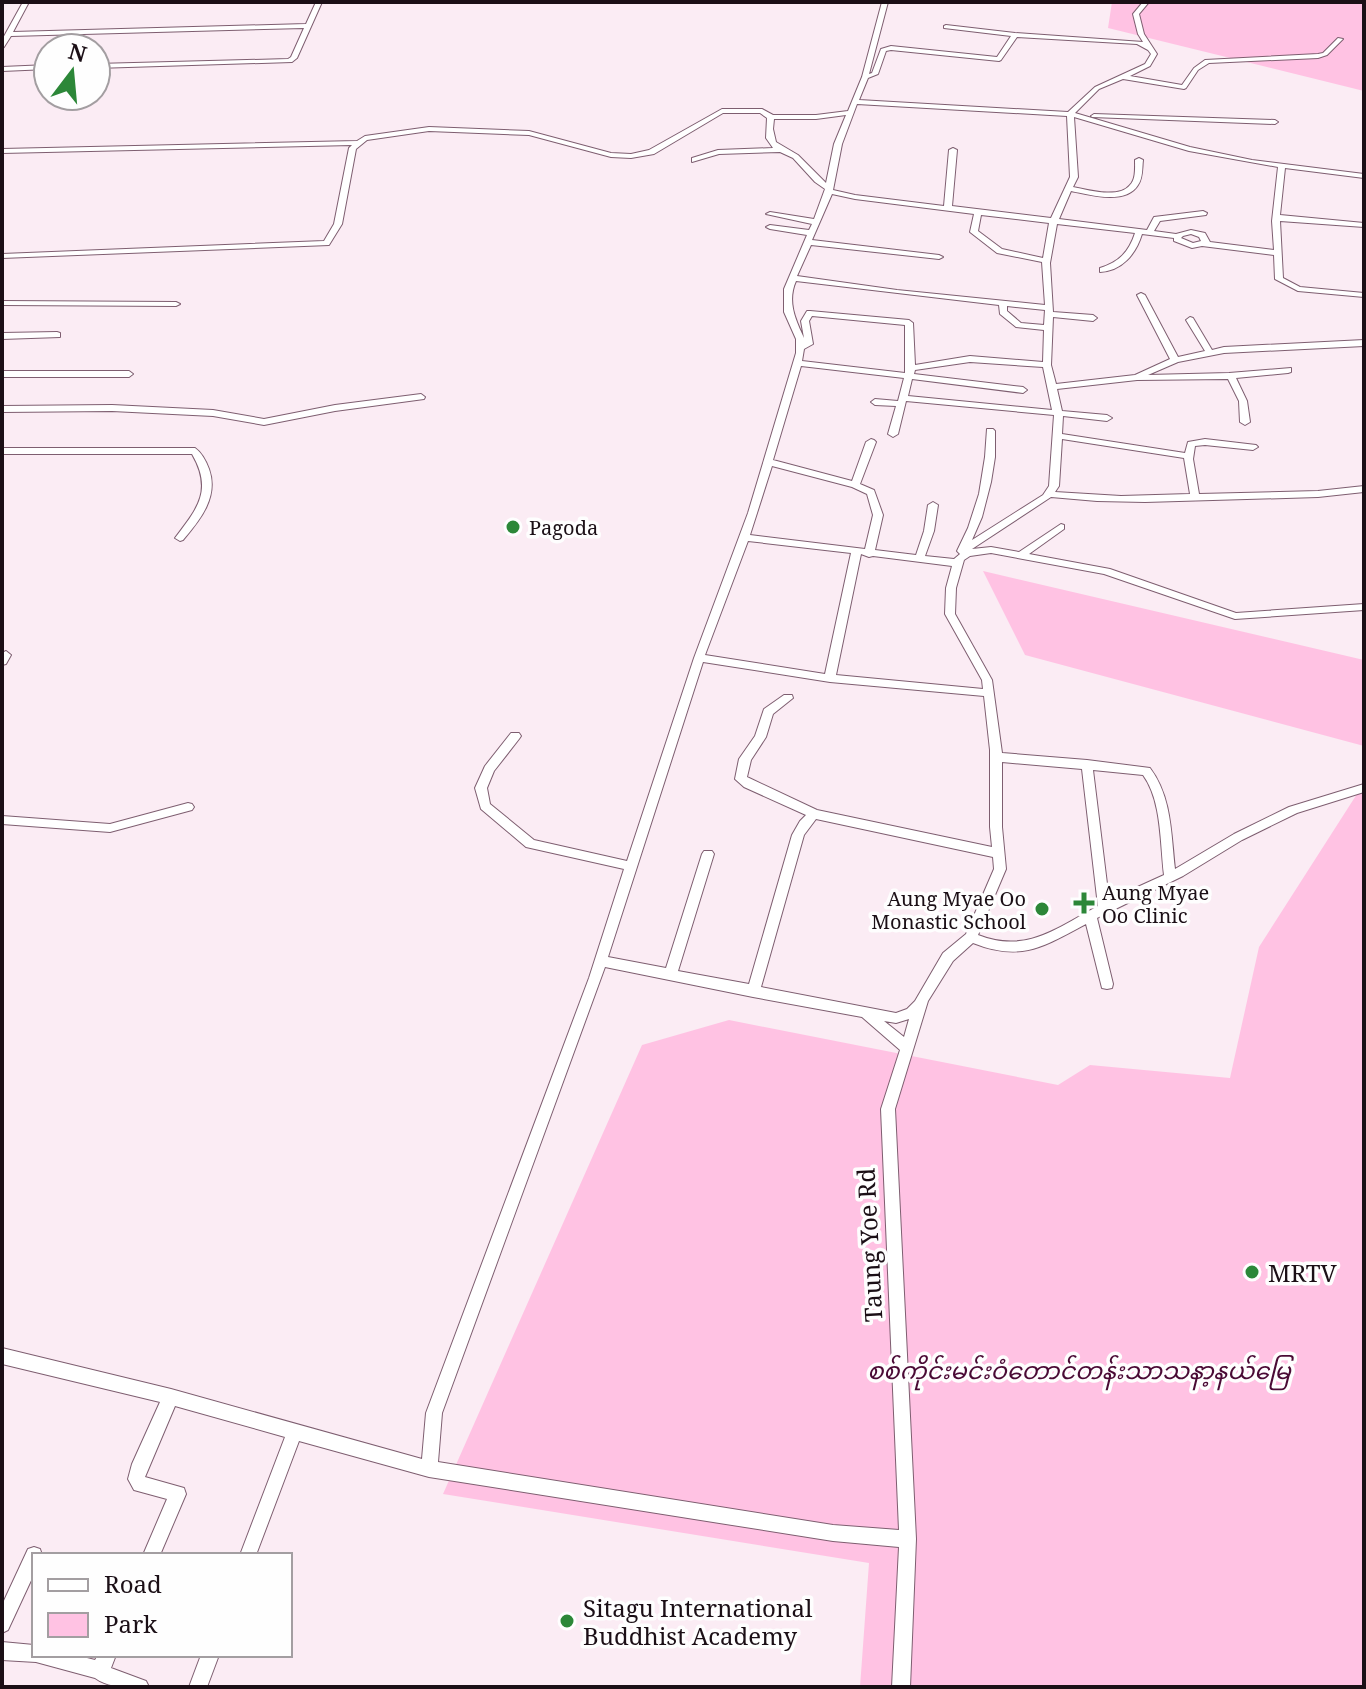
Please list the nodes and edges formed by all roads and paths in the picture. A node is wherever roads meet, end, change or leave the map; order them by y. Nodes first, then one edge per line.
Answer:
1 (26, 2) edge
2 (319, 2) edge
3 (885, 2) edge
4 (1146, 2) edge
5 (308, 26) junction
6 (946, 27) dead end
7 (8, 34) junction
8 (1015, 35) junction
9 (1340, 39) dead end
10 (2, 46) edge
11 (1154, 54) junction
12 (112, 66) edge
13 (32, 68) edge
14 (2, 69) edge
15 (865, 77) junction
16 (1125, 77) junction
17 (856, 102) junction
18 (848, 113) junction
19 (1072, 115) junction
20 (771, 117) junction
21 (1275, 122) dead end
22 (356, 143) junction
23 (778, 150) junction
24 (953, 150) dead end
25 (2, 151) edge
26 (695, 160) dead end
27 (1139, 160) dead end
28 (1282, 165) junction
29 (1364, 176) edge
30 (1070, 189) junction
31 (828, 193) junction
32 (948, 208) junction
33 (978, 211) junction
34 (1203, 213) dead end
35 (770, 214) dead end
36 (1277, 217) junction
37 (1053, 223) junction
38 (1364, 225) edge
39 (770, 227) dead end
40 (812, 232) junction
41 (1144, 233) junction
42 (1177, 236) junction
43 (1205, 241) junction
44 (1278, 250) junction
45 (2, 256) edge
46 (939, 257) dead end
47 (1047, 261) junction
48 (1103, 270) dead end
49 (793, 278) junction
50 (1141, 295) dead end
51 (1364, 295) edge
52 (2, 303) edge
53 (1003, 303) junction
54 (176, 304) dead end
55 (1049, 311) junction
56 (1093, 318) dead end
57 (1190, 320) dead end
58 (1048, 328) junction
59 (57, 335) dead end
60 (2, 336) edge
61 (1364, 343) edge
62 (800, 348) junction
63 (1212, 353) junction
64 (1175, 360) junction
65 (797, 363) junction
66 (1047, 365) junction
67 (1288, 370) dead end
68 (910, 373) junction
69 (2, 374) edge
70 (129, 374) dead end
71 (1227, 375) junction
72 (1137, 377) junction
73 (1051, 387) junction
74 (1023, 390) dead end
75 (421, 397) dead end
76 (903, 401) junction
77 (875, 402) dead end
78 (2, 409) edge
79 (1058, 414) junction
80 (1107, 418) dead end
81 (1245, 422) dead end
82 (990, 431) dead end
83 (893, 434) dead end
84 (1058, 436) junction
85 (871, 442) dead end
86 (1253, 447) dead end
87 (2, 451) edge
88 (1188, 456) junction
89 (768, 462) junction
90 (855, 485) junction
91 (1364, 489) edge
92 (1050, 494) junction
93 (1195, 497) junction
94 (933, 505) dead end
95 (1061, 527) dead end
96 (743, 537) junction
97 (180, 538) dead end
98 (856, 552) junction
99 (869, 554) junction
100 (1021, 555) junction
101 (961, 556) junction
102 (919, 559) junction
103 (1364, 607) edge
104 (699, 658) junction
105 (830, 678) junction
106 (988, 693) junction
107 (788, 698) dead end
108 (515, 736) dead end
109 (996, 757) junction
110 (1087, 764) junction
111 (1364, 788) edge
112 (188, 807) dead end
113 (814, 814) junction
114 (2, 820) edge
115 (997, 853) junction
116 (708, 854) dead end
117 (631, 866) junction
118 (1170, 877) junction
119 (1104, 908) junction
120 (1090, 917) junction
121 (971, 937) junction
122 (600, 961) junction
123 (670, 975) junction
124 (1107, 984) dead end
125 (753, 992) junction
126 (922, 1000) junction
127 (859, 1010) junction
128 (905, 1046) junction
129 (2, 1356) edge
130 (171, 1397) junction
131 (294, 1433) junction
132 (429, 1469) junction
133 (908, 1539) junction
134 (152, 1553) edge
135 (249, 1553) edge
136 (32, 1560) edge
137 (2, 1624) edge
138 (2, 1651) edge
139 (32, 1654) edge
140 (58, 1657) edge
141 (209, 1657) edge
142 (104, 1662) edge
143 (140, 1687) edge
144 (198, 1687) edge
145 (901, 1687) edge

1 - 7 street
2 - 5 street
3 - 15 street
4 - 11 street
5 - 7 street
5 - 12 street
6 - 8 street
7 - 10 street
8 - 11 street
8 - 15 street
9 - 16 street
11 - 16 street
13 - 14 street
15 - 17 street
16 - 19 street
17 - 18 street
17 - 19 street
18 - 20 street
18 - 31 street
19 - 21 street
19 - 28 street
19 - 30 street
20 - 22 street
20 - 23 street
22 - 25 street
22 - 45 street
23 - 26 street
23 - 31 street
24 - 32 street
27 - 30 street
28 - 29 street
28 - 36 street
30 - 37 street
31 - 32 street
31 - 40 street
32 - 33 street
33 - 37 street
33 - 47 street
34 - 41 street
35 - 40 street
36 - 38 street
36 - 44 street
37 - 41 street
37 - 47 street
39 - 40 street
40 - 46 street
40 - 49 street
41 - 42 street
41 - 48 street
42 - 43 street
42 - 43 street
43 - 44 street
44 - 51 street
47 - 55 street
49 - 53 street
49 - 62 street
50 - 64 street
52 - 54 street
53 - 55 street
53 - 58 street
55 - 56 street
55 - 58 street
57 - 63 street
58 - 66 street
59 - 60 street
61 - 63 street
62 - 65 street
62 - 68 street
63 - 64 street
63 - 71 street
64 - 72 street
65 - 68 street
65 - 89 street
66 - 68 street
66 - 73 street
67 - 71 street
68 - 74 street
68 - 76 street
69 - 70 street
71 - 72 street
71 - 81 street
72 - 73 street
73 - 79 street
75 - 78 street
76 - 77 street
76 - 79 street
76 - 83 street
79 - 80 street
79 - 84 street
82 - 101 street
84 - 88 street
84 - 92 street
85 - 90 street
86 - 88 street
87 - 97 street
88 - 93 street
89 - 90 street
89 - 96 street
90 - 99 street
91 - 93 street
92 - 93 street
92 - 101 street
94 - 102 street
95 - 100 street
96 - 98 street
96 - 104 street
98 - 99 street
98 - 105 street
99 - 102 street
100 - 101 street
100 - 103 street
101 - 102 street
101 - 106 street
104 - 105 street
104 - 117 street
105 - 106 street
106 - 109 street
107 - 113 street
108 - 117 street
109 - 110 street
109 - 115 street
110 - 118 street
110 - 119 street
111 - 118 street
112 - 114 street
113 - 115 street
113 - 125 street
115 - 121 street
116 - 123 street
117 - 122 street
118 - 119 street
119 - 120 street
120 - 121 street
120 - 124 street
121 - 126 street, Taung Yoe Rd
122 - 123 street
122 - 132 street
123 - 125 street
125 - 127 street
126 - 127 street
126 - 128 street, Taung Yoe Rd
127 - 128 street
128 - 133 street, Taung Yoe Rd
129 - 130 street
130 - 131 street
130 - 134 street
131 - 132 street
131 - 135 street
132 - 133 street
133 - 145 street, Taung Yoe Rd
136 - 137 street
138 - 139 street
140 - 142 street
141 - 144 street
142 - 143 street

